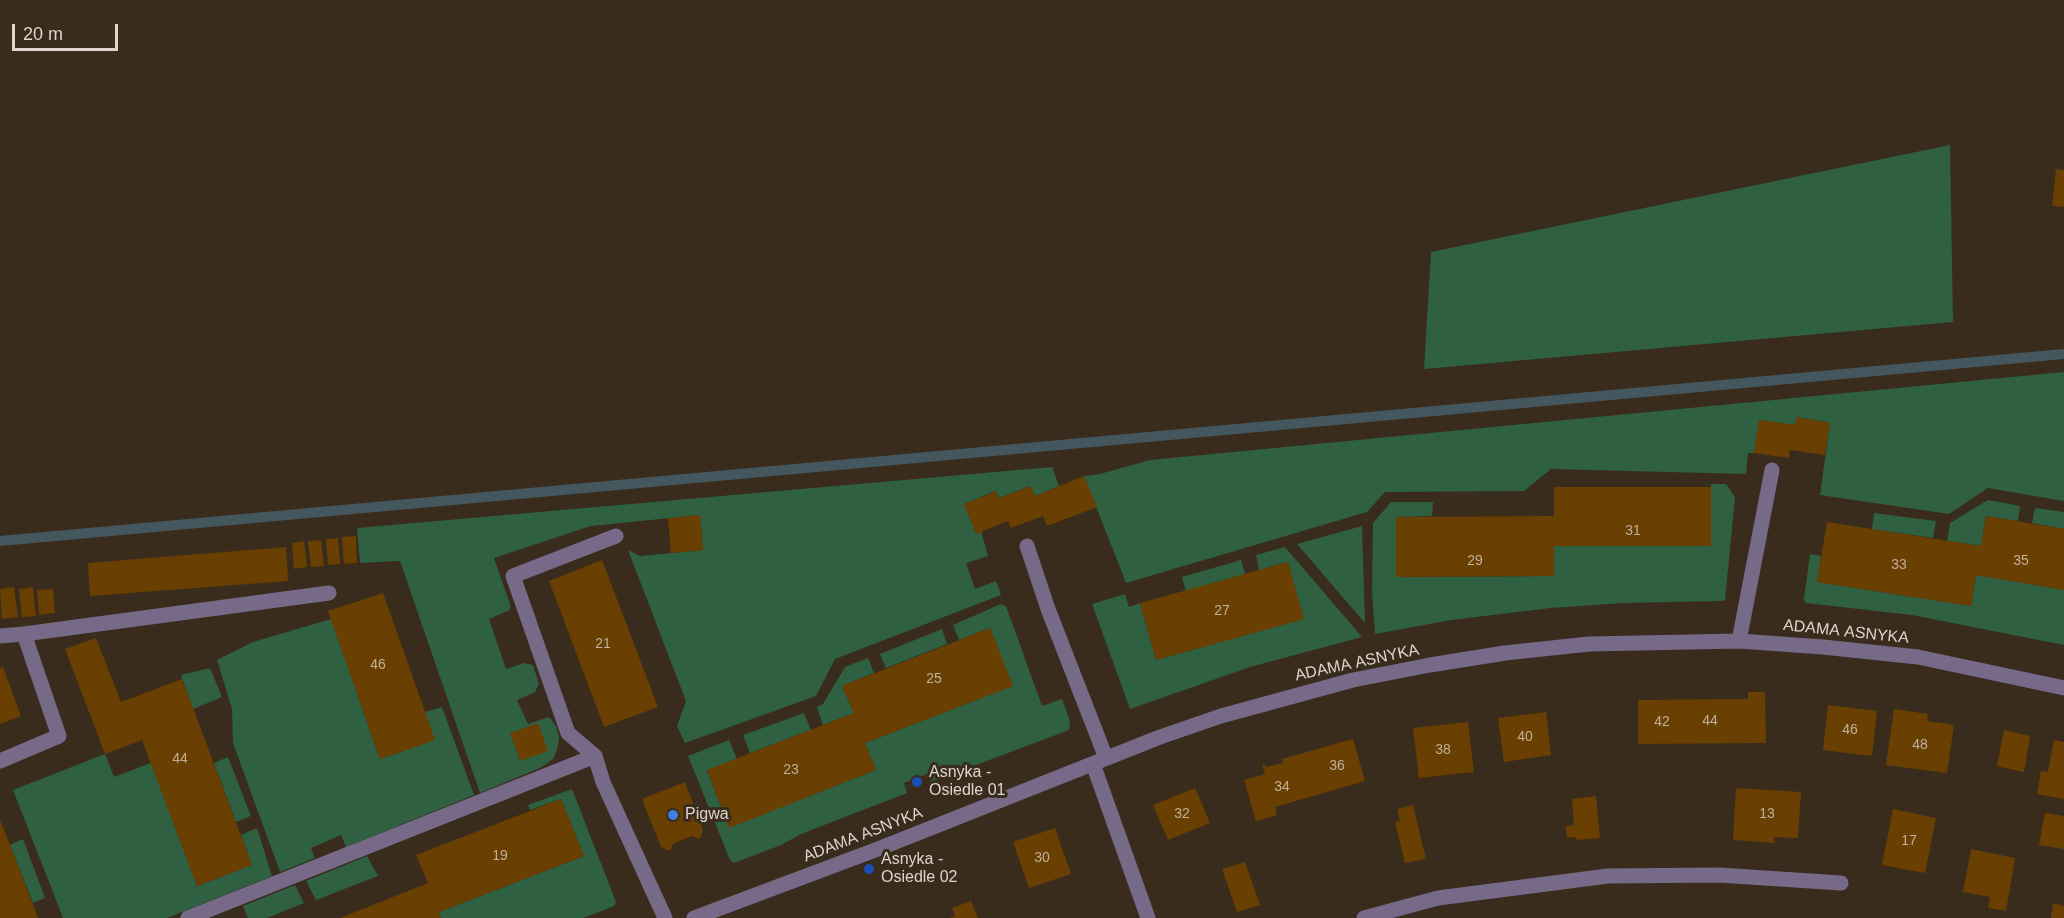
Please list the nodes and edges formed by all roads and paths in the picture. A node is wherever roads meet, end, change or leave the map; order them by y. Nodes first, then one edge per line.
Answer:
1 (1772, 470) dead end
2 (616, 536) dead end
3 (1027, 546) dead end
4 (329, 593) dead end
5 (24, 634) junction
6 (0, 636) edge
7 (1739, 641) junction
8 (2064, 688) edge
9 (594, 756) junction
10 (0, 761) edge
11 (1100, 761) junction
12 (1841, 884) dead end
13 (188, 918) edge
14 (665, 918) edge
15 (693, 918) edge
16 (1148, 918) edge
17 (1364, 918) edge

1 - 7 street
2 - 9 street
3 - 11 street
4 - 5 street
5 - 6 street
5 - 10 street
7 - 8 street, ADAMA ASNYKA
7 - 11 street, ADAMA ASNYKA
9 - 13 street
9 - 14 street
11 - 15 street, ADAMA ASNYKA
11 - 16 street
12 - 17 street

